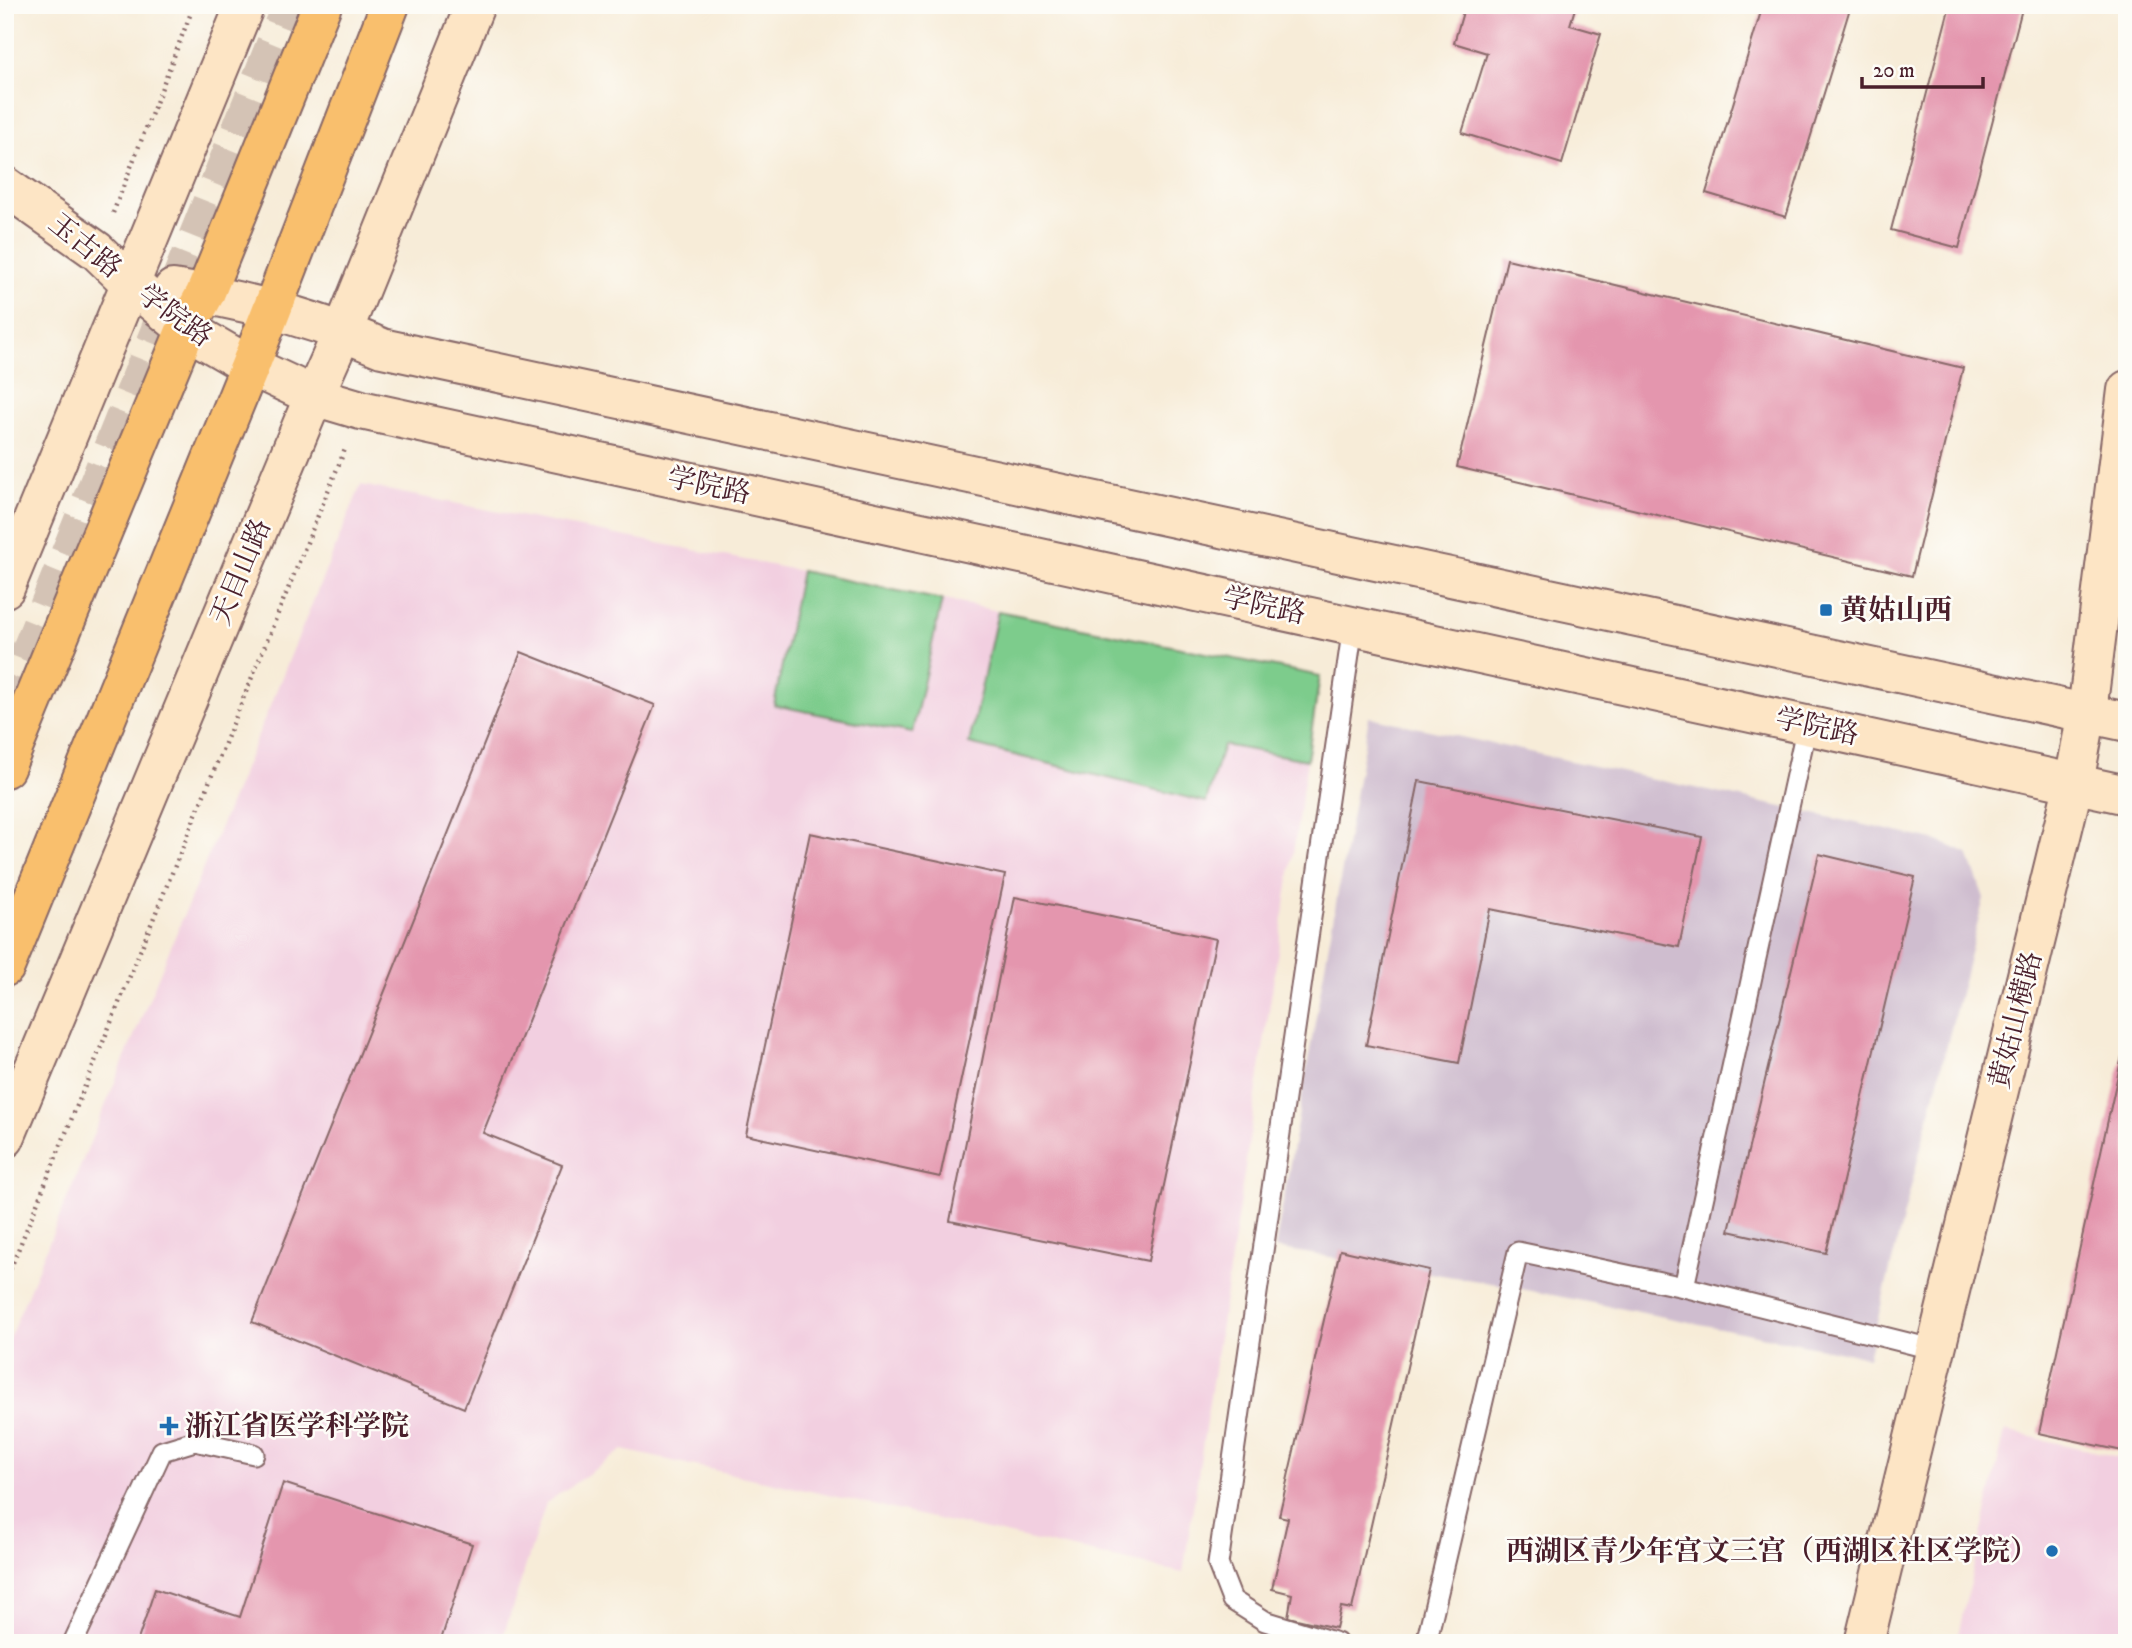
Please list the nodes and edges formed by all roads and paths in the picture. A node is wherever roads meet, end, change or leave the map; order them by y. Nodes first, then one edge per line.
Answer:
1 (245, 5) edge
2 (322, 5) edge
3 (390, 5) edge
4 (475, 5) edge
5 (5, 186) edge
6 (130, 283) junction
7 (205, 294) junction
8 (270, 310) junction
9 (187, 329) junction
10 (343, 331) junction
11 (250, 366) junction
12 (2127, 390) edge
13 (314, 396) junction
14 (361, 410) junction
15 (5, 588) edge
16 (1353, 626) junction
17 (2087, 712) junction
18 (2127, 722) edge
19 (1807, 725) junction
20 (5, 768) edge
21 (2074, 783) junction
22 (2127, 795) edge
23 (5, 967) edge
24 (5, 1138) edge
25 (5, 1282) edge
26 (1684, 1287) junction
27 (1936, 1350) junction
28 (254, 1454) dead end
29 (73, 1643) edge
30 (1337, 1643) edge
31 (1426, 1643) edge
32 (1864, 1643) edge

1 - 6 main road
2 - 7 main road
3 - 8 main road
4 - 10 main road, 天目山路
5 - 6 main road, 玉古路
6 - 7 main road, 学院路
6 - 9 main road, 学院路
6 - 15 main road
7 - 8 main road, 学院路
7 - 9 main road
8 - 10 main road, 学院路
8 - 11 main road
9 - 11 main road, 学院路
9 - 20 main road
10 - 13 main road, 天目山路
10 - 17 main road, 学院路
11 - 13 main road, 学院路
11 - 23 main road
12 - 17 main road, 黄姑山横路
13 - 14 main road, 学院路
13 - 24 main road, 天目山路
14 - 16 main road, 学院路
14 - 25 path
16 - 19 main road, 学院路
16 - 30 lane
17 - 18 main road, 学院路
17 - 21 main road, 黄姑山横路
19 - 21 main road, 学院路
19 - 26 lane
21 - 22 main road, 学院路
21 - 27 main road, 黄姑山横路
26 - 27 lane
26 - 31 lane
27 - 32 main road, 黄姑山横路
28 - 29 lane

